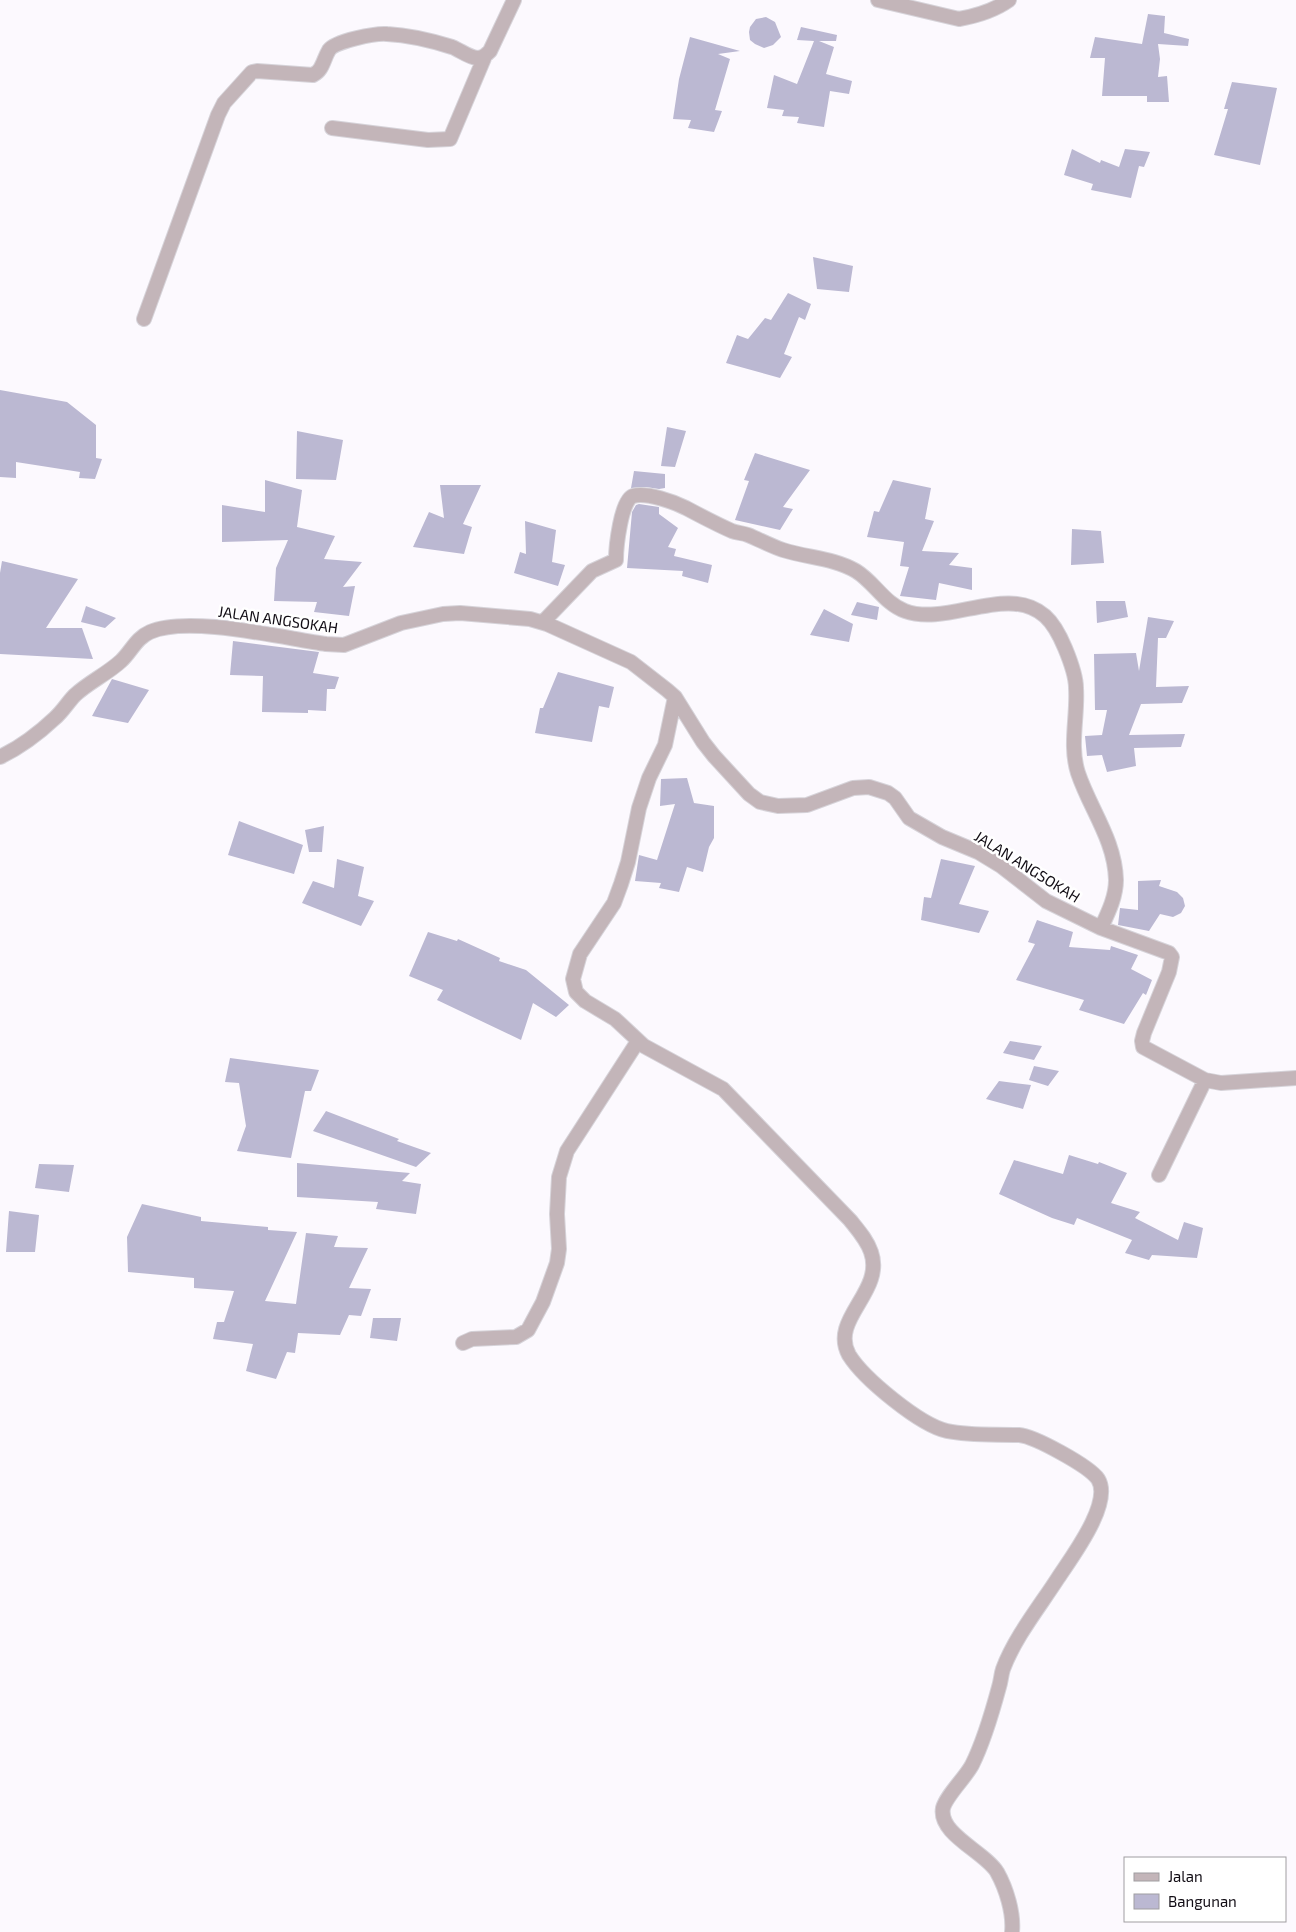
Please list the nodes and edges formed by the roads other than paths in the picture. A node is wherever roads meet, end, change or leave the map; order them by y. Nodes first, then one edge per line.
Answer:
1 (514, 0) edge
2 (878, 0) edge
3 (1009, 0) edge
4 (485, 56) junction
5 (332, 128) dead end
6 (144, 319) dead end
7 (542, 622) junction
8 (675, 697) junction
9 (0, 757) edge
10 (1101, 928) junction
11 (638, 1041) junction
12 (1296, 1078) edge
13 (1205, 1080) junction
14 (1159, 1175) dead end
15 (463, 1343) dead end
16 (1012, 1932) edge

1 - 4 street
2 - 3 street
4 - 5 street
4 - 6 street
7 - 8 street, JALAN ANGSOKAH
7 - 9 street, JALAN ANGSOKAH
7 - 10 street
8 - 10 street, JALAN ANGSOKAH
8 - 11 street
10 - 13 street, JALAN ANGSOKAH
11 - 15 street
11 - 16 street
12 - 13 street, JALAN ANGSOKAH
13 - 14 street

